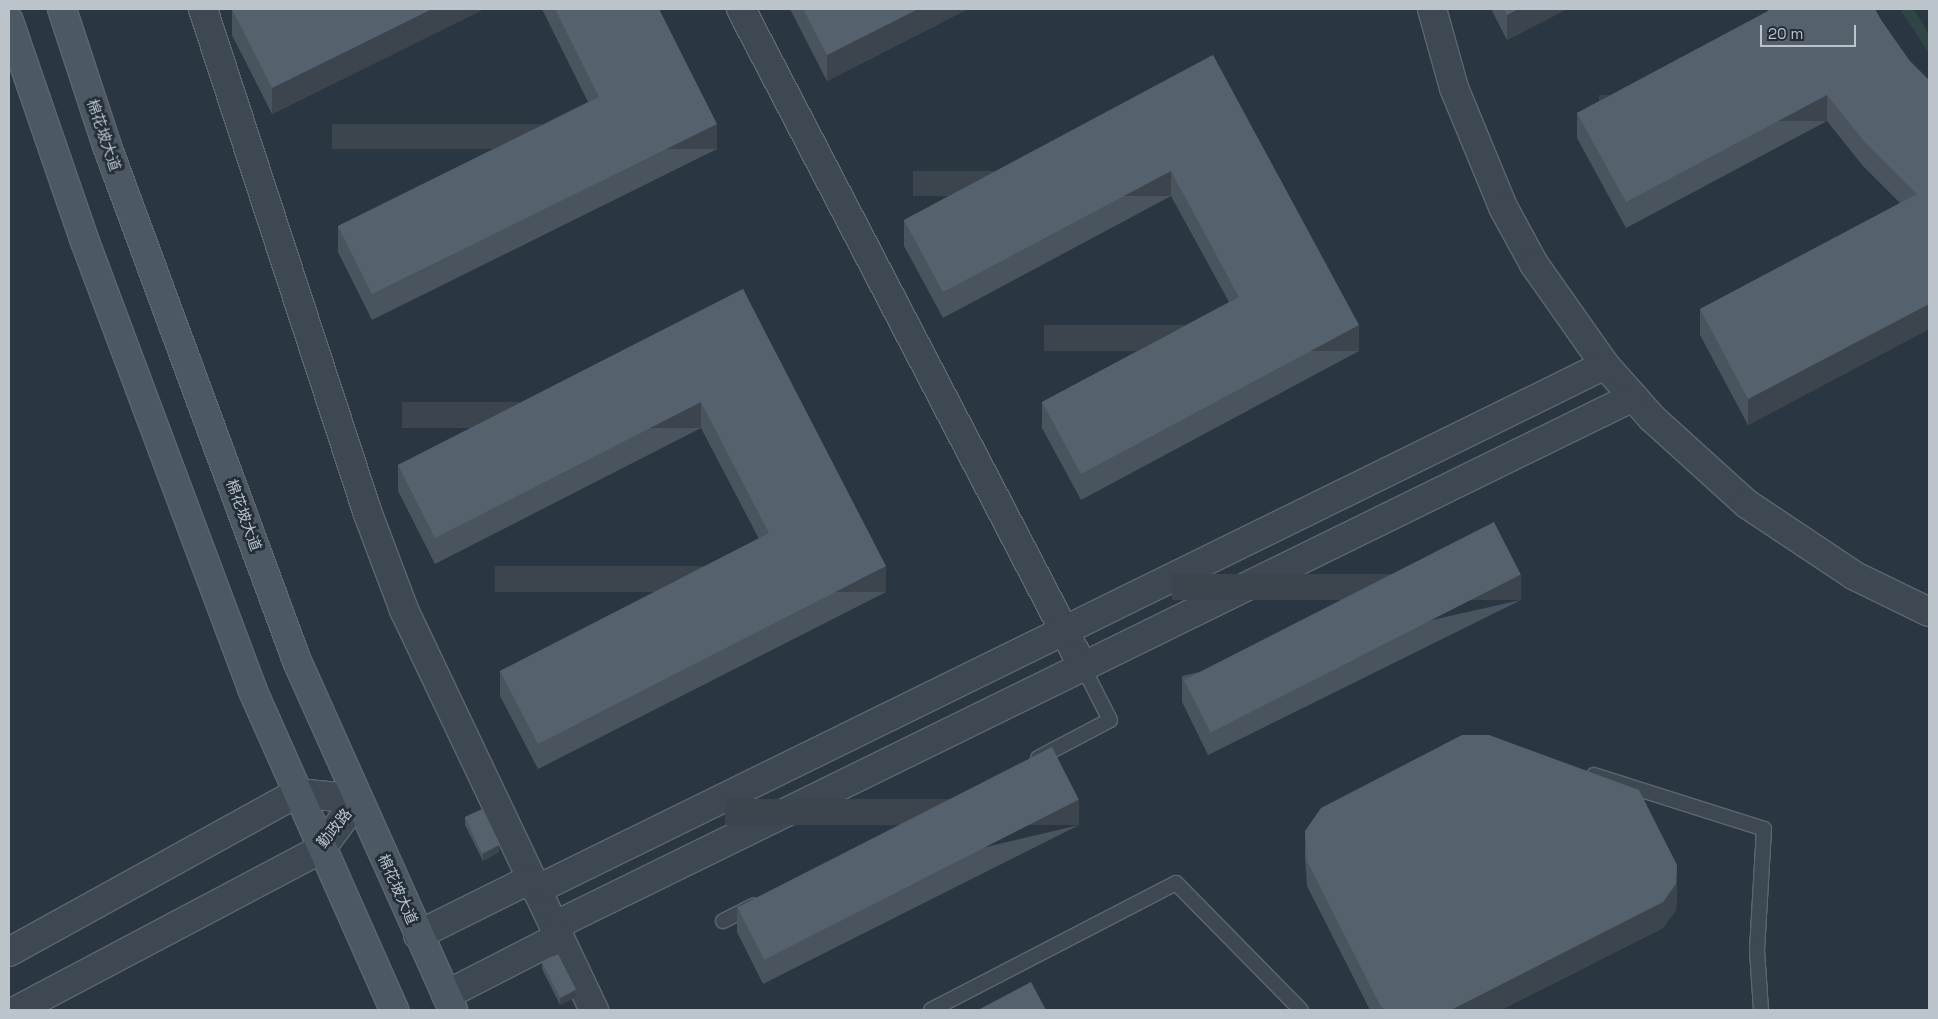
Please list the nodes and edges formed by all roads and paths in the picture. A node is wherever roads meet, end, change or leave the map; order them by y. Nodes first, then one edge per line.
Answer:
1 (62, 9) edge
2 (203, 9) edge
3 (741, 9) edge
4 (1432, 9) edge
5 (9, 21) edge
6 (1605, 366) junction
7 (1634, 397) junction
8 (1929, 612) edge
9 (1064, 631) junction
10 (1083, 667) junction
11 (1022, 766) edge
12 (1576, 769) edge
13 (297, 793) junction
14 (358, 798) junction
15 (321, 848) junction
16 (533, 884) junction
17 (767, 899) edge
18 (723, 922) dead end
19 (556, 932) junction
20 (418, 935) junction
21 (9, 952) edge
22 (449, 1003) edge
23 (17, 1010) edge
24 (394, 1010) edge
25 (594, 1010) edge
26 (931, 1010) edge
27 (1301, 1010) edge
28 (1760, 1010) edge

1 - 14 main road, 棉花坡大道
2 - 16 street
3 - 9 street
4 - 6 street
5 - 13 main road
6 - 7 street
6 - 9 street
7 - 8 street
7 - 10 street
9 - 10 street
9 - 16 street
10 - 11 lane
10 - 19 street
12 - 28 lane
13 - 14 street, 勤政路
13 - 15 main road
13 - 21 street
14 - 15 street, 勤政路
14 - 20 main road, 棉花坡大道
15 - 23 street, 勤政路
15 - 24 main road
16 - 19 street
16 - 20 street
17 - 18 lane
19 - 22 street
19 - 25 street
20 - 22 main road, 棉花坡大道
26 - 27 lane

